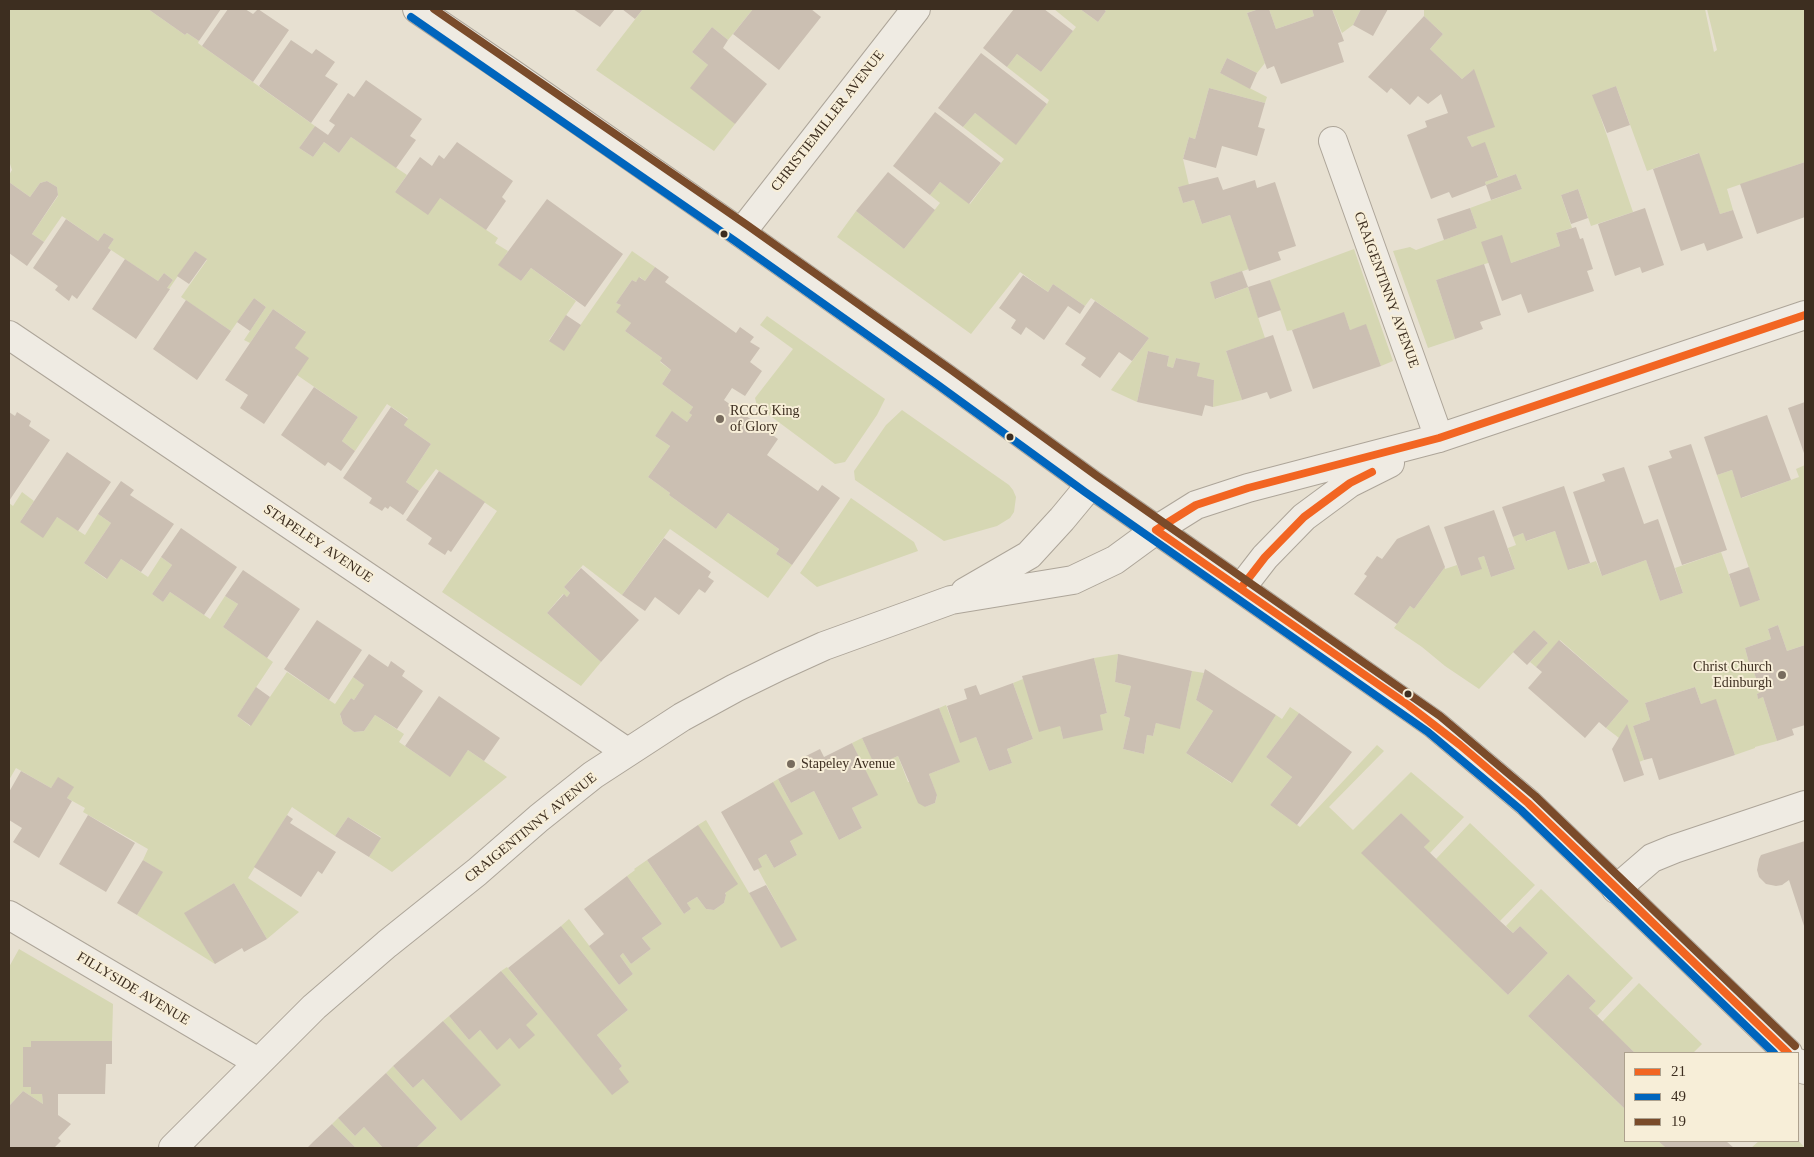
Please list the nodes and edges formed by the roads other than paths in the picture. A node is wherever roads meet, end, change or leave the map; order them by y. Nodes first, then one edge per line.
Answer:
1 (417, 9) edge
2 (916, 9) edge
3 (1333, 141) dead end
4 (740, 233) junction
5 (1805, 315) edge
6 (9, 336) edge
7 (1438, 438) junction
8 (1090, 484) junction
9 (1156, 530) junction
10 (1241, 588) junction
11 (951, 600) junction
12 (627, 752) junction
13 (1805, 805) edge
14 (1616, 889) junction
15 (9, 915) edge
16 (1787, 1052) edge
17 (258, 1062) junction
18 (173, 1148) edge

1 - 4 street
2 - 4 street, CHRISTIEMILLER AVENUE
3 - 7 street, CRAIGENTINNY AVENUE
4 - 8 street
5 - 7 street, CRAIGENTINNY AVENUE
6 - 12 street, STAPELEY AVENUE
7 - 9 street, CRAIGENTINNY AVENUE
7 - 10 street, CRAIGENTINNY AVENUE
8 - 9 street
8 - 11 street, CRAIGENTINNY AVENUE
9 - 10 street
9 - 11 street, CRAIGENTINNY AVENUE
10 - 14 street
11 - 12 street, CRAIGENTINNY AVENUE
12 - 17 street, CRAIGENTINNY AVENUE
13 - 14 street
14 - 16 street
15 - 17 street, FILLYSIDE AVENUE
17 - 18 street, CRAIGENTINNY AVENUE

